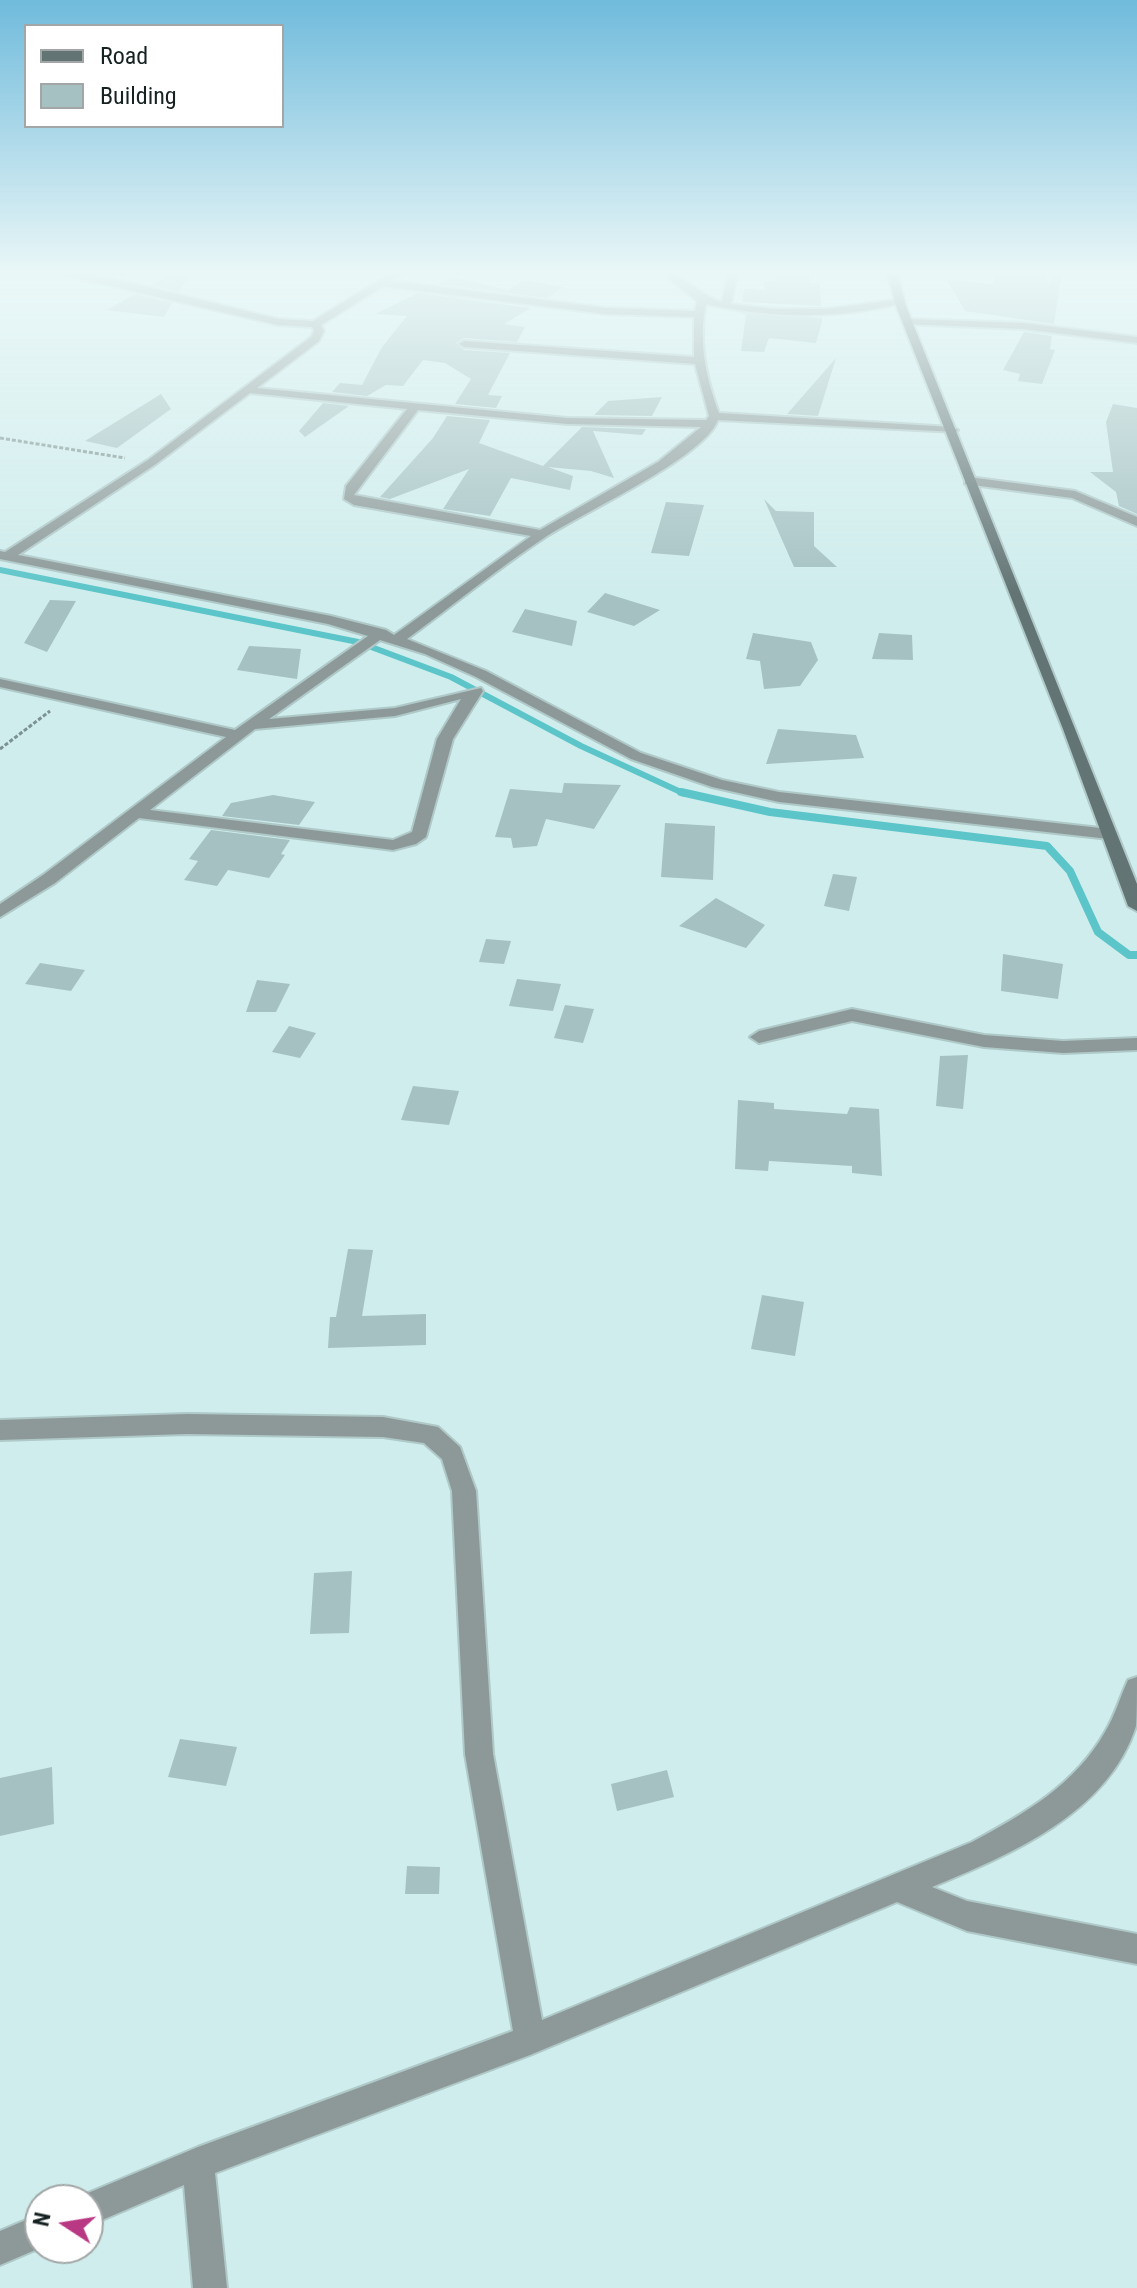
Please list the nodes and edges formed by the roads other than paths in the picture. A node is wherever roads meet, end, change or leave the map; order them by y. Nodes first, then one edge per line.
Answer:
1 (263, 379) edge
2 (703, 379) edge
3 (931, 379) edge
4 (248, 390) junction
5 (414, 407) junction
6 (713, 420) junction
7 (952, 430) junction
8 (969, 481) junction
9 (1137, 522) edge
10 (542, 534) junction
11 (3, 556) edge
12 (381, 633) junction
13 (398, 639) junction
14 (0, 683) edge
15 (499, 683) junction
16 (472, 693) junction
17 (244, 730) junction
18 (135, 813) junction
19 (1109, 834) junction
20 (1135, 895) edge
21 (0, 912) edge
22 (759, 1037) dead end
23 (1137, 1044) edge
24 (0, 1430) edge
25 (1137, 1689) edge
26 (895, 1887) junction
27 (1137, 1949) edge
28 (530, 2040) junction
29 (198, 2163) junction
30 (104, 2203) edge
31 (24, 2238) edge
32 (0, 2248) edge
33 (210, 2288) edge

1 - 4 street
2 - 6 street
3 - 7 main road
4 - 5 street
4 - 11 street
5 - 6 street
5 - 10 street
6 - 7 street
6 - 10 street
7 - 8 main road
8 - 9 street
8 - 19 main road
10 - 13 street
11 - 12 street
12 - 13 street
12 - 17 street
13 - 15 street
14 - 17 street
15 - 16 street
15 - 19 street
16 - 17 street
16 - 18 street
17 - 18 street
18 - 21 street
19 - 20 main road
22 - 23 street
24 - 28 street
25 - 26 street
26 - 27 street
26 - 28 street
28 - 29 street
29 - 30 street
29 - 33 street
31 - 32 street

